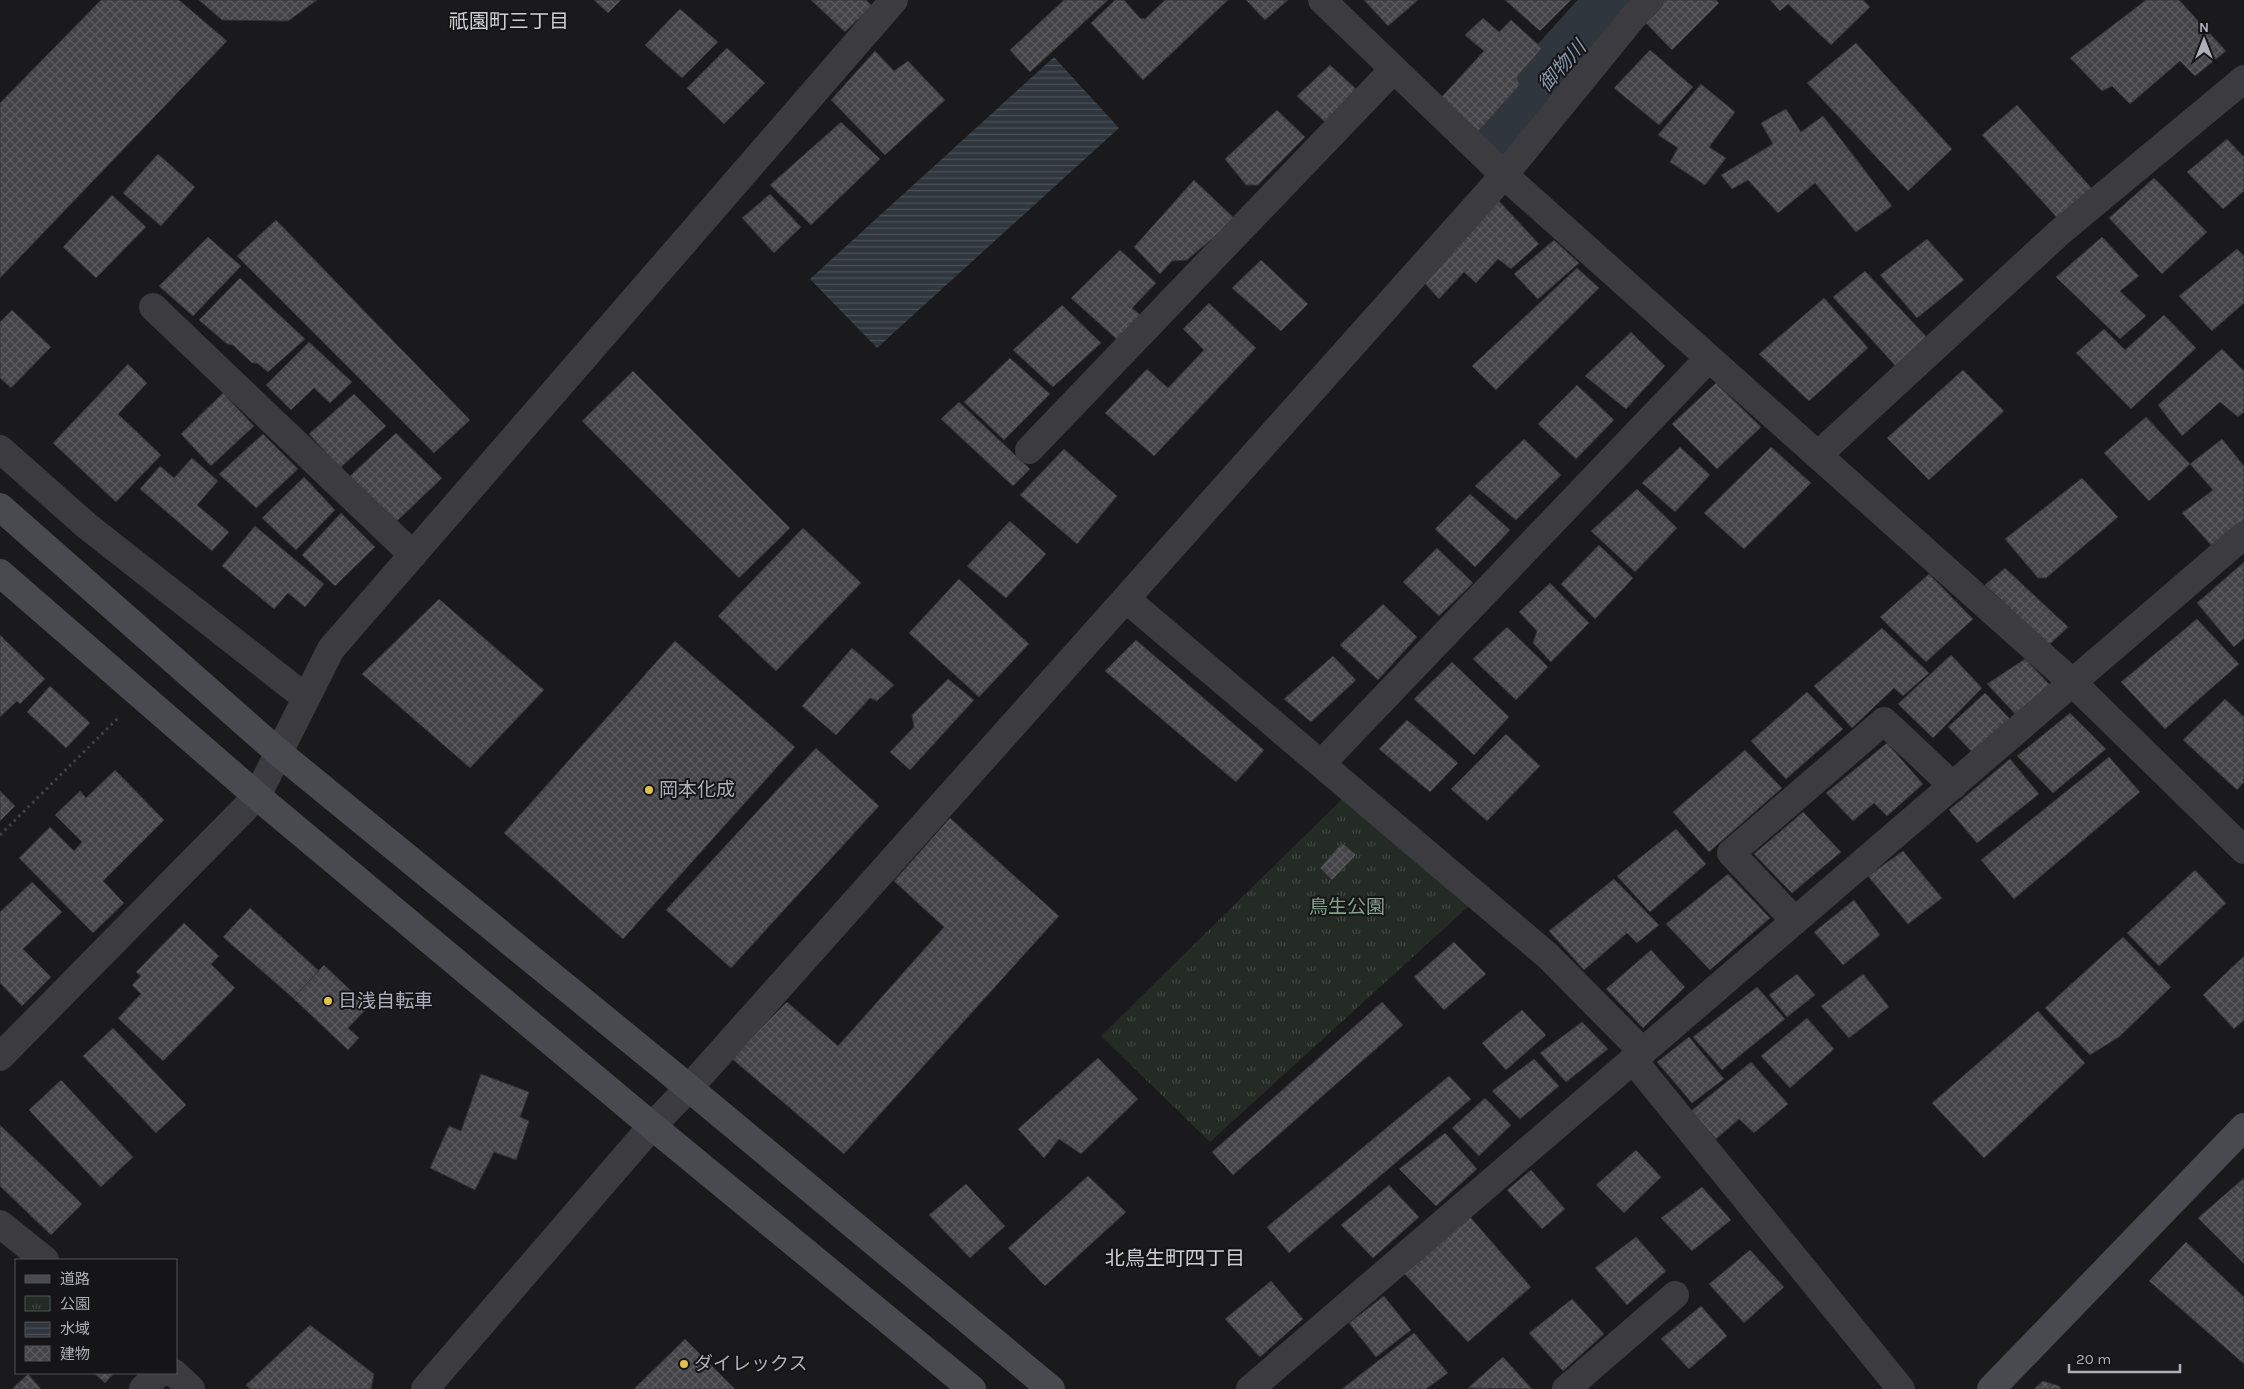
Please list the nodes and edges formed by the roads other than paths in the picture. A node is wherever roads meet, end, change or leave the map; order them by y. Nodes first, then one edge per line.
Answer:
1 (894, 0) edge
2 (1322, 0) edge
3 (1650, 0) edge
4 (1394, 69) junction
5 (2244, 79) edge
6 (1504, 175) junction
7 (153, 307) dead end
8 (1709, 358) junction
9 (0, 449) edge
10 (1029, 450) dead end
11 (1818, 454) junction
12 (0, 507) edge
13 (2244, 535) edge
14 (412, 555) junction
15 (0, 573) edge
16 (1126, 599) junction
17 (2074, 683) junction
18 (306, 698) junction
19 (278, 752) junction
20 (1321, 764) junction
21 (1954, 786) junction
22 (257, 796) junction
23 (2244, 850) edge
24 (1795, 922) junction
25 (1638, 1056) junction
26 (0, 1057) edge
27 (689, 1088) junction
28 (652, 1126) junction
29 (2244, 1127) edge
30 (0, 1224) edge
31 (44, 1259) edge
32 (1675, 1295) dead end
33 (158, 1374) edge
34 (175, 1374) edge
35 (143, 1389) edge
36 (191, 1389) edge
37 (425, 1389) edge
38 (972, 1389) edge
39 (1051, 1389) edge
40 (1250, 1389) edge
41 (1566, 1389) edge
42 (1901, 1389) edge
43 (1991, 1389) edge

1 - 14 street
2 - 4 street
3 - 6 street
4 - 6 street
4 - 10 street
5 - 11 street
6 - 8 street
6 - 16 street
7 - 14 street
8 - 11 street
8 - 20 street
9 - 18 street
11 - 17 street
12 - 19 street
13 - 17 street
14 - 18 street
15 - 22 street
16 - 20 street
16 - 27 street
17 - 21 street
17 - 23 street
18 - 19 street
19 - 22 street
19 - 27 street
20 - 25 street
21 - 24 street
21 - 24 street
22 - 26 street
22 - 28 street
24 - 25 street
25 - 40 street
25 - 42 street
27 - 28 street
27 - 39 street
28 - 37 street
28 - 38 street
29 - 43 street
30 - 31 street
32 - 41 street
33 - 35 street
34 - 36 street

